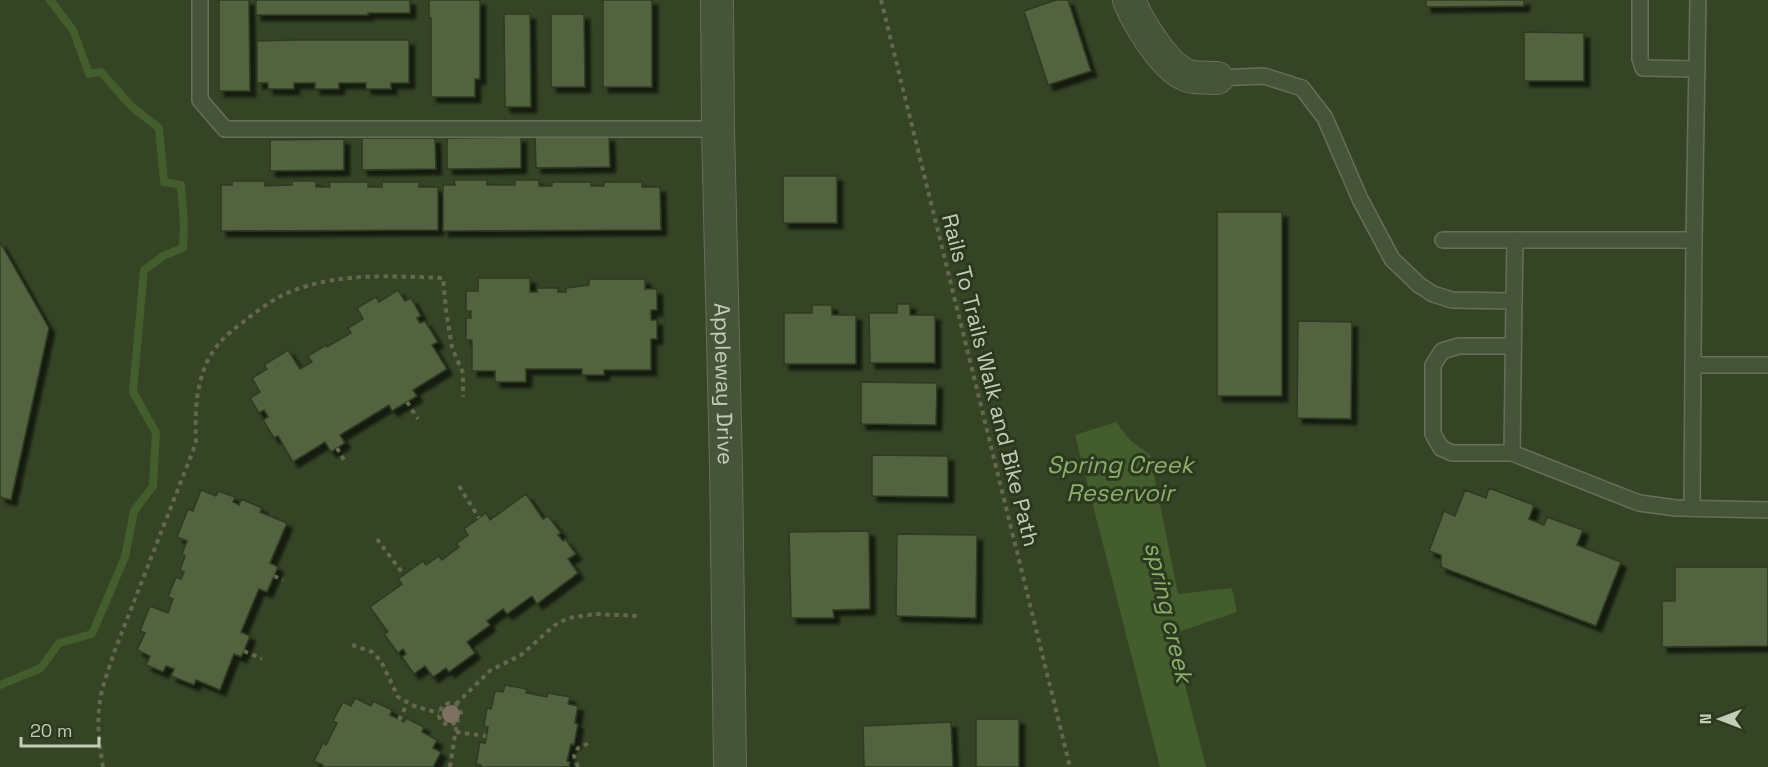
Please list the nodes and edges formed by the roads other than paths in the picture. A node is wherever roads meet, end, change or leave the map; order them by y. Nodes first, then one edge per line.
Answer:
1 (200, 0) edge
2 (717, 0) edge
3 (1129, 0) edge
4 (1640, 0) edge
5 (1698, 0) edge
6 (1697, 69) junction
7 (1216, 78) joint
8 (717, 129) junction
9 (1443, 240) dead end
10 (1515, 240) junction
11 (1694, 240) junction
12 (1514, 301) junction
13 (1513, 346) junction
14 (1693, 365) junction
15 (1768, 365) edge
16 (1512, 453) junction
17 (1692, 508) junction
18 (1768, 510) edge
19 (730, 767) edge

1 - 8 lane
2 - 8 street, Appleway Drive
3 - 7 street
4 - 6 lane
5 - 6 lane
6 - 11 lane
7 - 12 lane
8 - 19 street, Appleway Drive
9 - 10 lane
10 - 11 lane
10 - 12 lane
11 - 14 lane
12 - 13 lane
13 - 16 lane
13 - 16 lane
14 - 15 lane
14 - 17 lane
16 - 17 lane
17 - 18 lane

